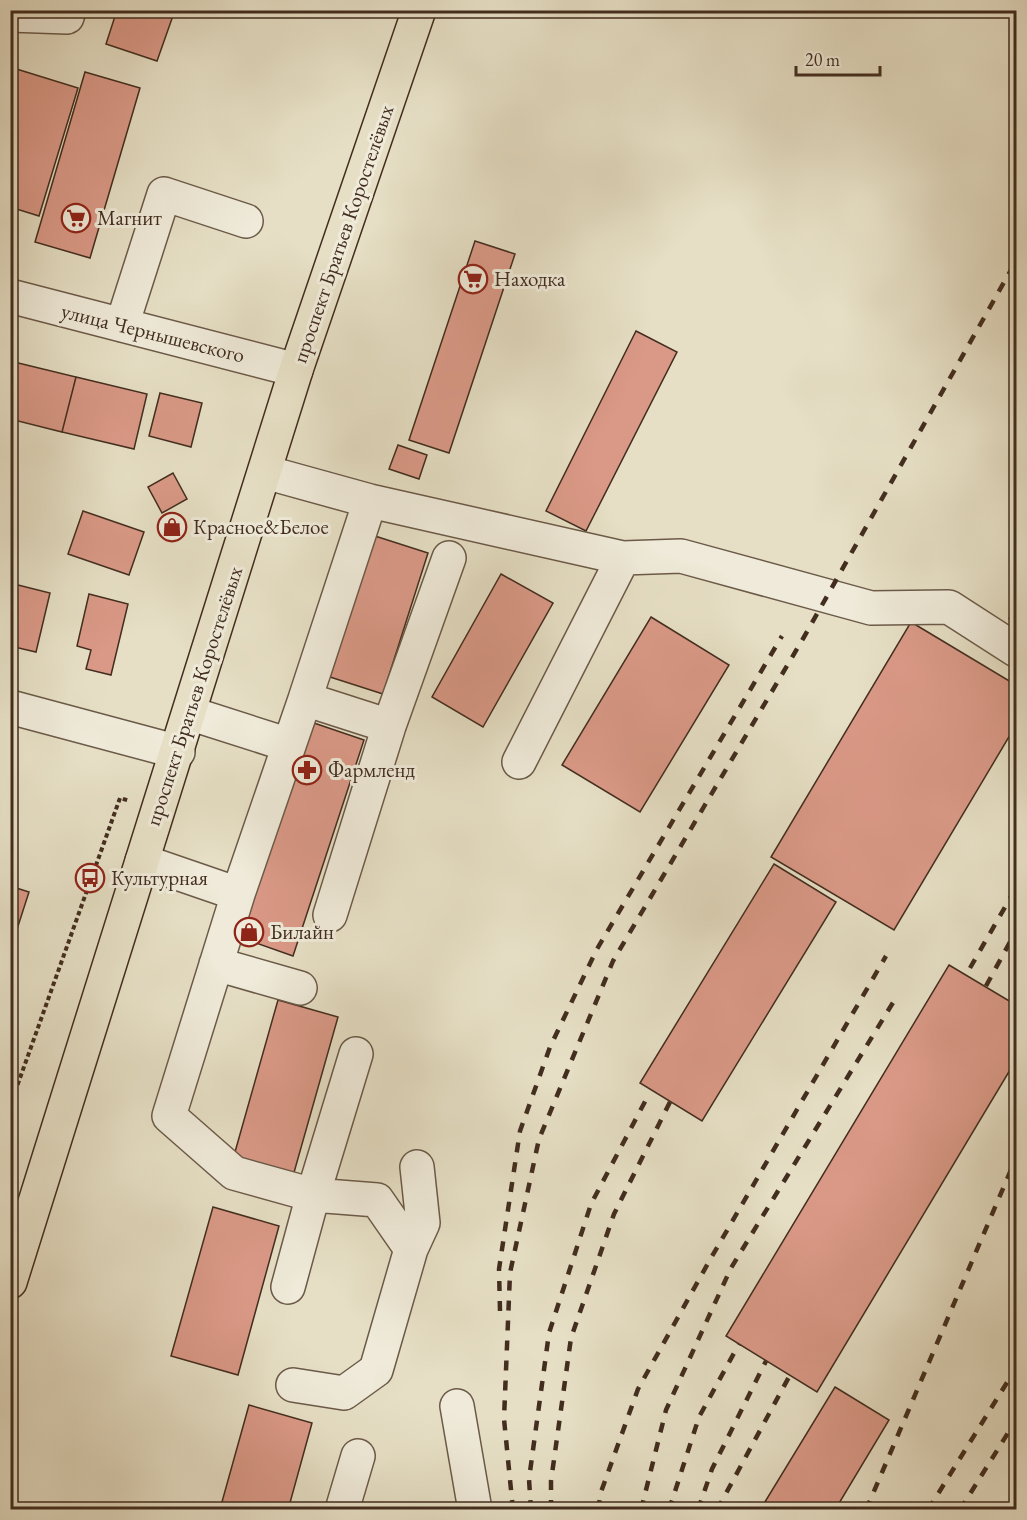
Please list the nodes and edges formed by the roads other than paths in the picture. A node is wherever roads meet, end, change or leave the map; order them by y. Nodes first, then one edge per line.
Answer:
1 (69, 10) edge
2 (419, 10) edge
3 (10, 15) edge
4 (246, 221) dead end
5 (10, 296) edge
6 (122, 325) junction
7 (297, 370) junction
8 (265, 472) junction
9 (370, 501) junction
10 (449, 558) dead end
11 (624, 558) junction
12 (1017, 650) edge
13 (305, 699) junction
14 (10, 707) edge
15 (189, 713) junction
16 (389, 726) junction
17 (289, 745) junction
18 (178, 752) junction
19 (519, 762) dead end
20 (142, 861) junction
21 (238, 894) junction
22 (330, 915) dead end
23 (216, 964) junction
24 (300, 988) dead end
25 (356, 1054) dead end
26 (417, 1167) dead end
27 (313, 1195) junction
28 (20, 1218) edge
29 (411, 1249) junction
30 (10, 1282) edge
31 (288, 1287) dead end
32 (293, 1385) dead end
33 (457, 1406) dead end
34 (358, 1456) dead end
35 (342, 1509) edge
36 (475, 1509) edge

1 - 3 street
2 - 7 main road, проспект Братьев Коростелёвых
4 - 6 street
5 - 6 street, улица Чернышевского
6 - 7 street, улица Чернышевского
7 - 8 main road, проспект Братьев Коростелёвых
8 - 9 street
8 - 15 main road, проспект Братьев Коростелёвых
9 - 11 street
9 - 13 street
10 - 16 street
11 - 12 street
11 - 19 street
13 - 16 street
13 - 17 street
14 - 18 street
15 - 17 street
15 - 18 main road, проспект Братьев Коростелёвых
16 - 22 street
17 - 21 street
18 - 20 main road, проспект Братьев Коростелёвых
20 - 21 street
20 - 28 main road, проспект Братьев Коростелёвых
21 - 23 street
23 - 24 street
23 - 27 street
25 - 27 street
26 - 29 street
27 - 29 street
27 - 31 street
28 - 30 main road, проспект Братьев Коростелёвых
29 - 32 street
33 - 36 street
34 - 35 street

